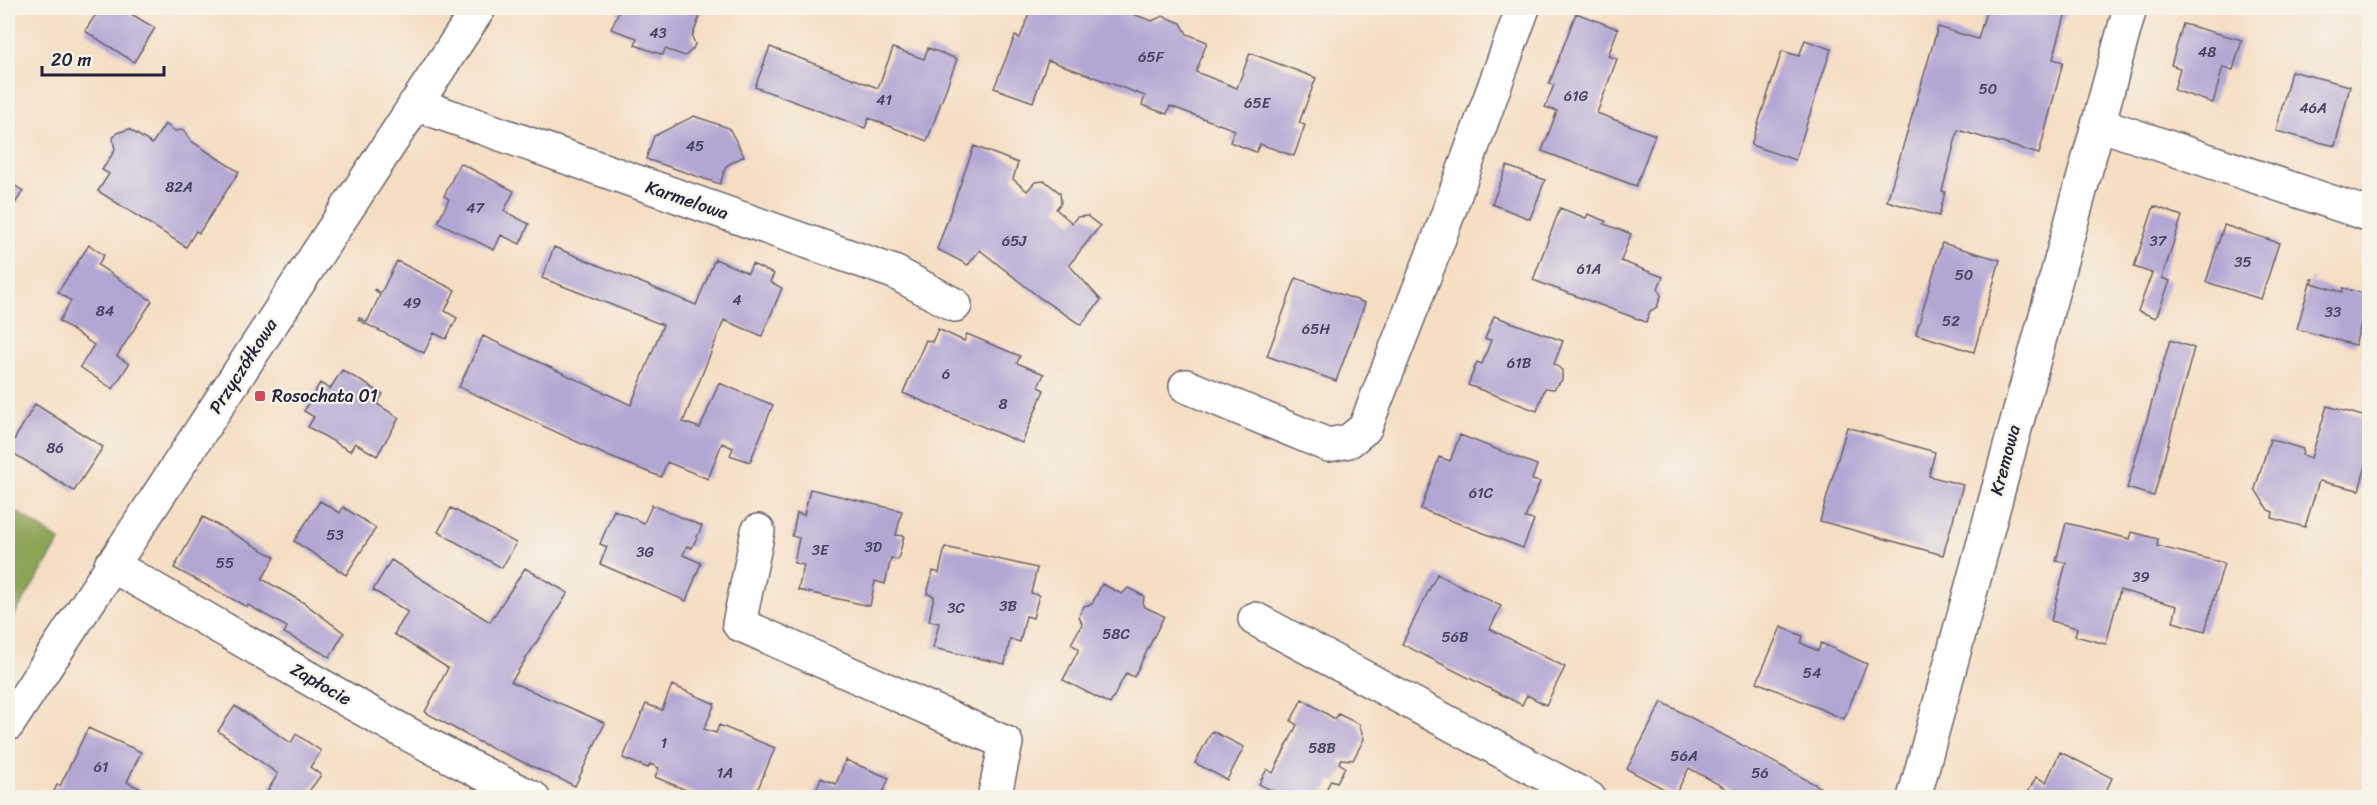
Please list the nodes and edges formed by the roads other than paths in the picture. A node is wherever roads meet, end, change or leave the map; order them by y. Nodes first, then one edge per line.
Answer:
1 (479, 8) edge
2 (1523, 8) edge
3 (2130, 8) edge
4 (415, 104) junction
5 (2099, 124) junction
6 (2370, 215) edge
7 (955, 305) dead end
8 (1186, 386) dead end
9 (758, 531) dead end
10 (111, 565) junction
11 (1255, 620) dead end
12 (8, 724) edge
13 (533, 798) edge
14 (994, 798) edge
15 (1589, 798) edge
16 (1914, 798) edge

1 - 4 street, Przyczółkowa
2 - 8 street
3 - 5 street, Kremowa
4 - 7 street, Karmelowa
4 - 10 street, Przyczółkowa
5 - 6 street
5 - 16 street, Kremowa
9 - 14 street
10 - 12 street, Przyczółkowa
10 - 13 street, Zapłocie
11 - 15 street

